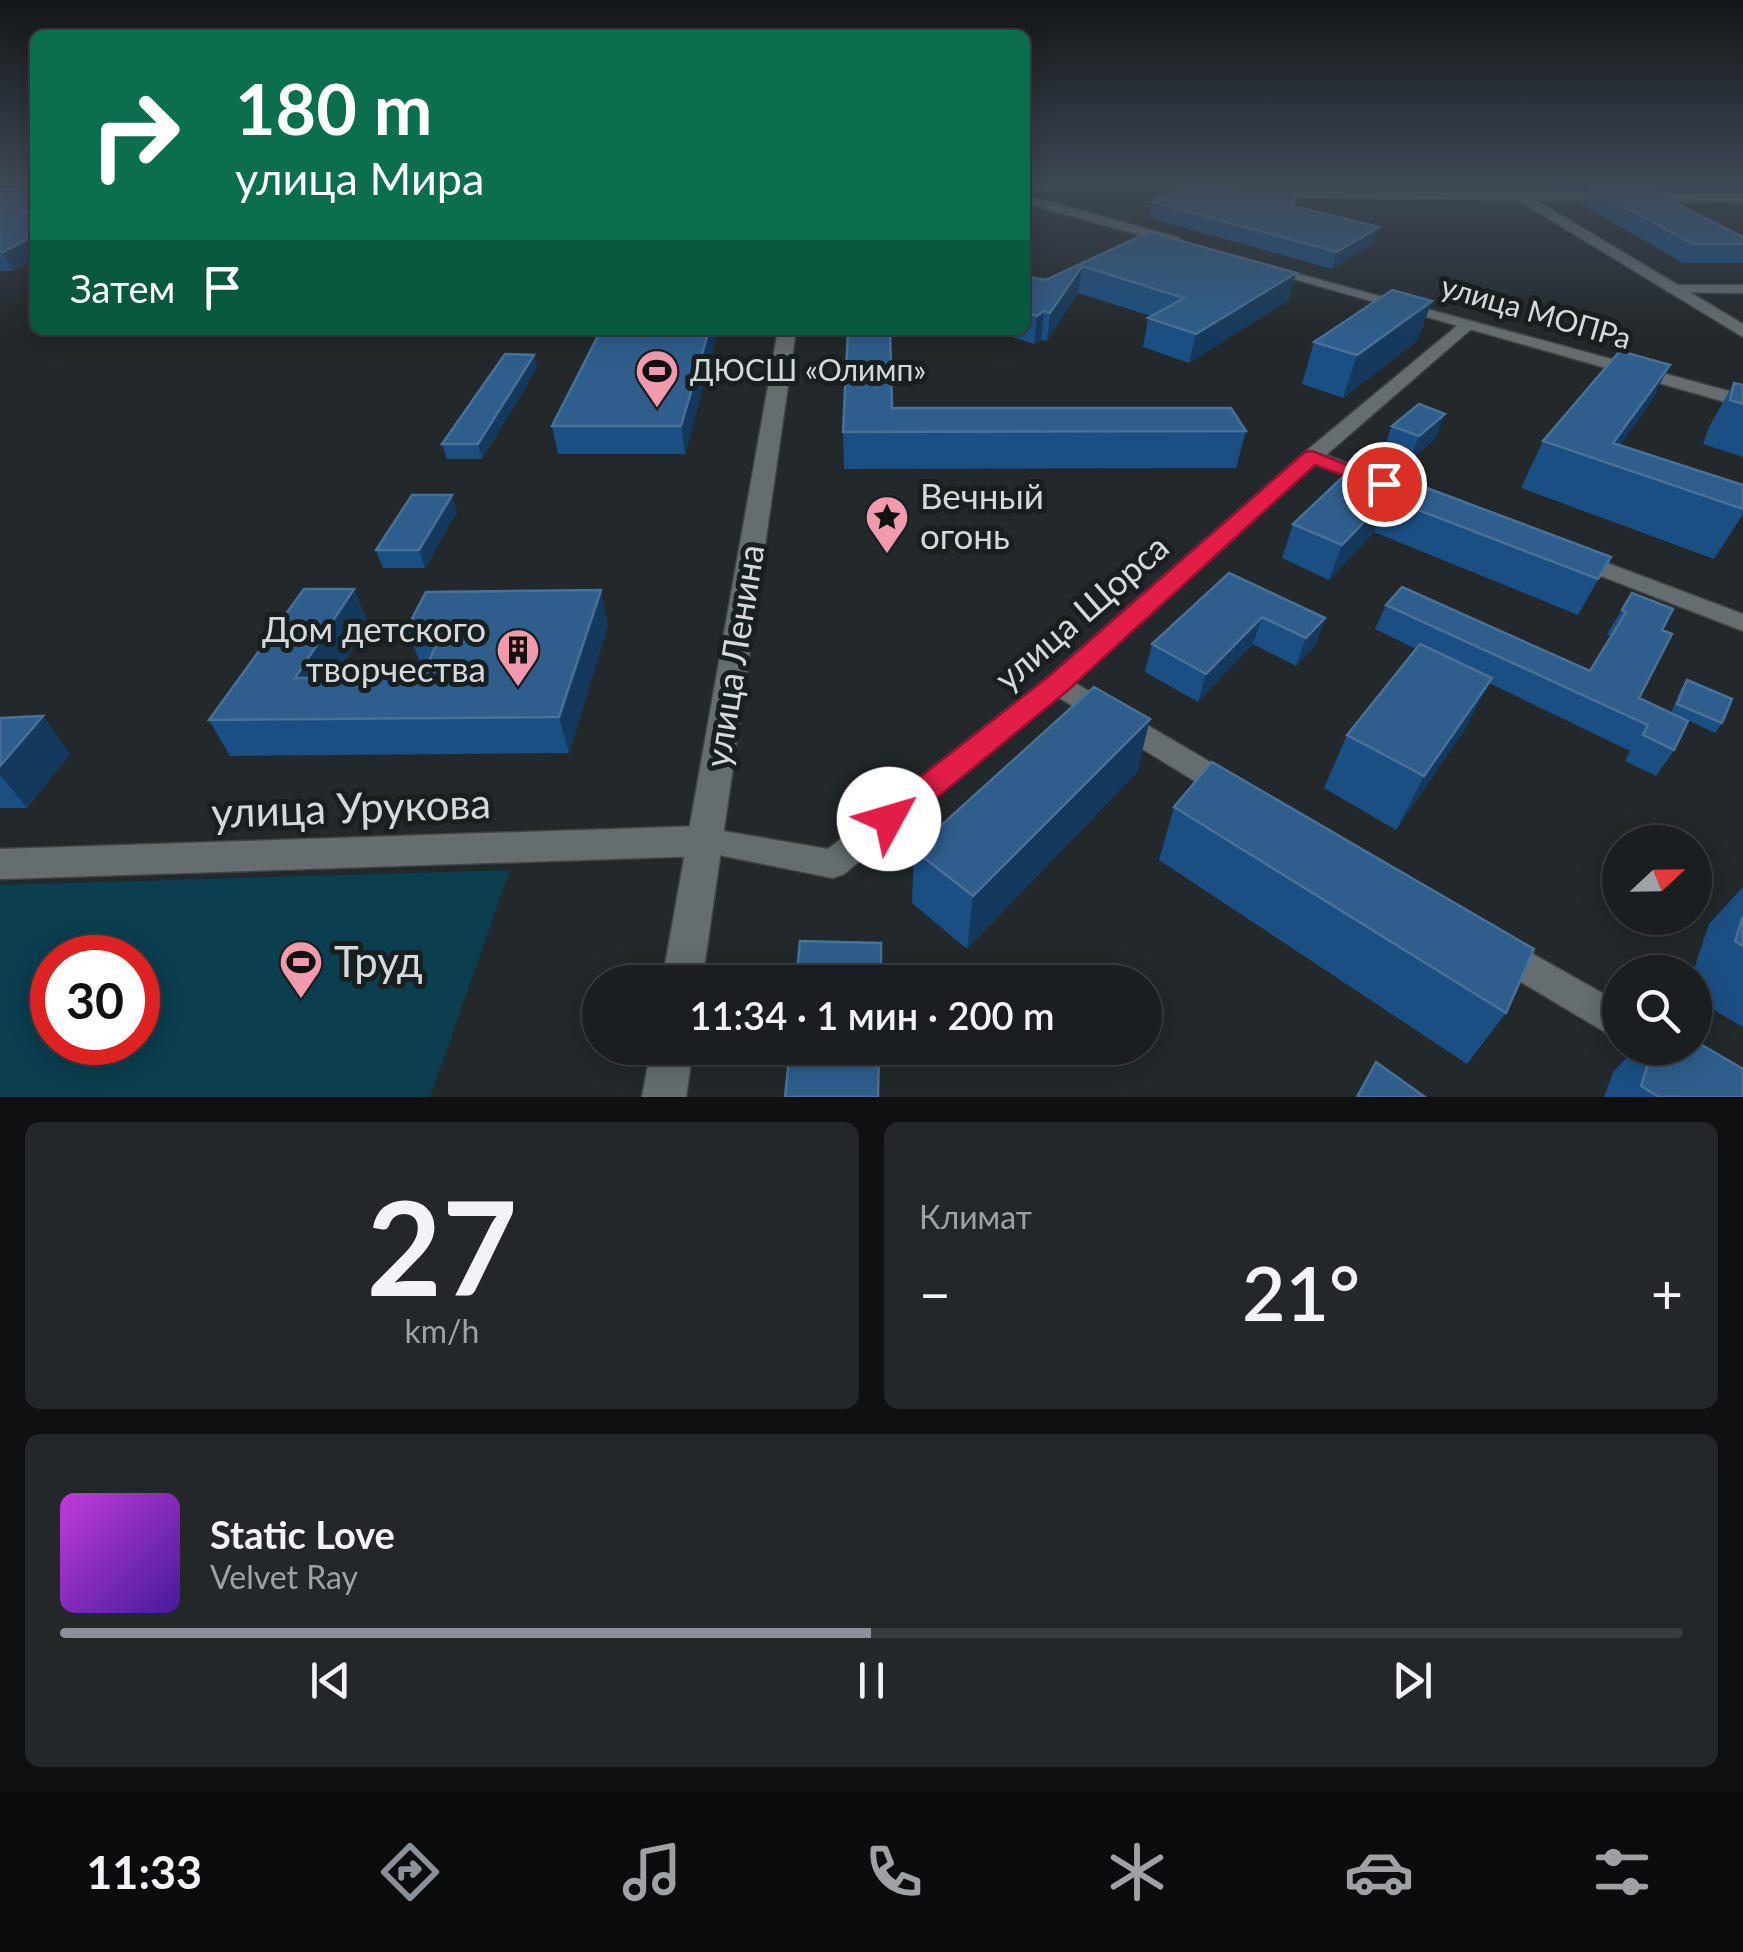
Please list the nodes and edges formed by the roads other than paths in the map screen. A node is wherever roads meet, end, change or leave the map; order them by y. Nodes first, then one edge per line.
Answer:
1 (1151, 234) edge
2 (1583, 234) edge
3 (1190, 245) edge
4 (1245, 260) edge
5 (1672, 289) junction
6 (1743, 289) edge
7 (1470, 323) junction
8 (1743, 332) edge
9 (786, 335) edge
10 (1743, 401) edge
11 (1312, 456) junction
12 (1420, 498) edge
13 (1564, 554) edge
14 (1743, 623) edge
15 (1058, 684) junction
16 (1260, 806) edge
17 (705, 842) junction
18 (0, 864) edge
19 (1479, 939) edge
20 (685, 965) edge
21 (1602, 1012) edge
22 (669, 1065) edge
23 (664, 1097) edge

1 - 3 street
2 - 5 street
4 - 7 street, улица МОПРа
5 - 6 street
5 - 8 street
7 - 10 street, улица МОПРа
7 - 11 street, улица Щорса
9 - 17 street, улица Ленина
11 - 12 street
11 - 15 street, улица Щорса
13 - 14 street
15 - 16 street
15 - 17 street, улица Щорса
17 - 18 street, улица Урукова
17 - 20 street, улица Ленина
19 - 21 street
22 - 23 street

